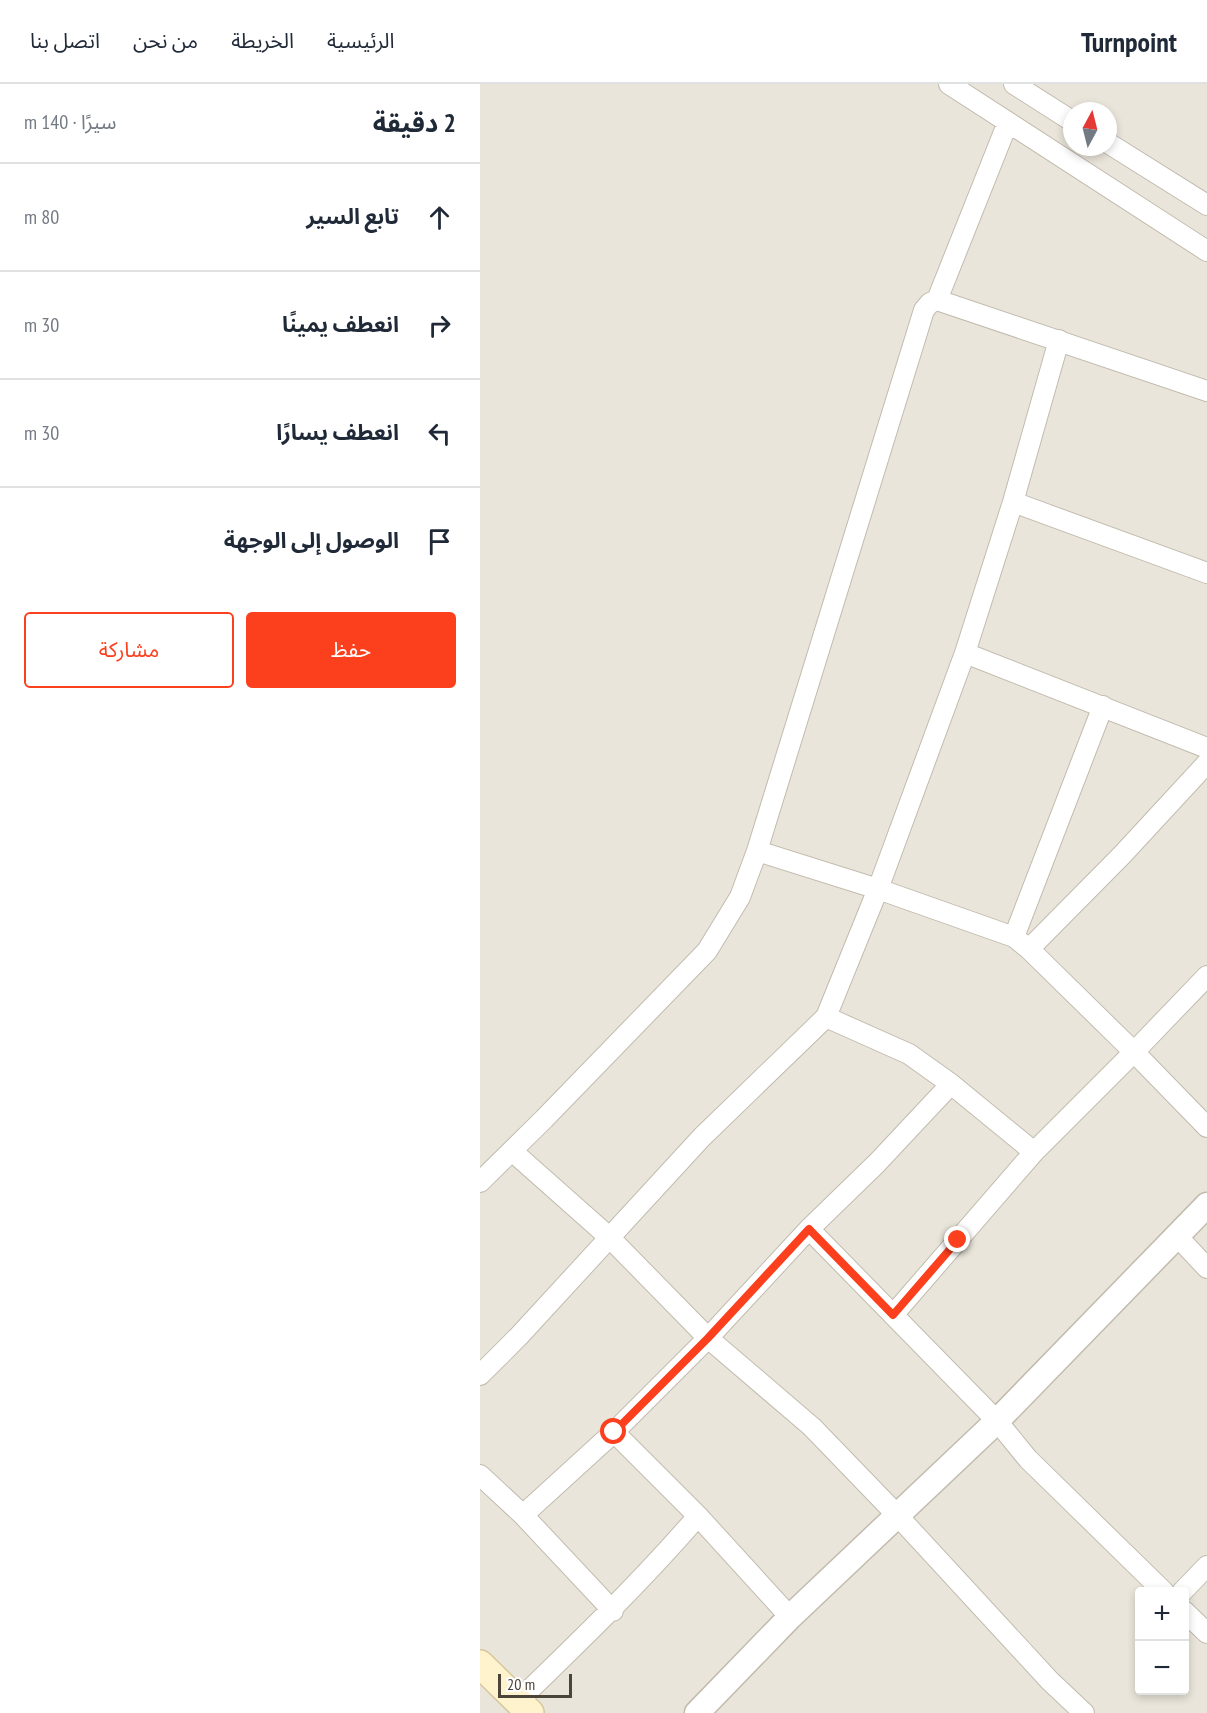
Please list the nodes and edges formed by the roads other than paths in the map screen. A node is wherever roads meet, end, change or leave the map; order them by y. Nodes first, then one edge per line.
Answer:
1 (950, 84) edge
2 (1020, 86) edge
3 (1063, 114) edge
4 (1008, 122) junction
5 (1117, 149) edge
6 (1207, 205) edge
7 (1207, 251) edge
8 (937, 300) junction
9 (1059, 340) junction
10 (1207, 391) edge
11 (1013, 502) junction
12 (1207, 573) edge
13 (964, 653) junction
14 (1103, 706) junction
15 (1207, 748) edge
16 (1207, 763) edge
17 (757, 850) junction
18 (878, 889) junction
19 (1022, 943) junction
20 (1207, 976) edge
21 (826, 1017) junction
22 (1134, 1052) junction
23 (951, 1084) junction
24 (1207, 1127) edge
25 (512, 1151) junction
26 (1034, 1152) junction
27 (480, 1182) edge
28 (1207, 1204) edge
29 (809, 1229) junction
30 (1177, 1236) junction
31 (609, 1237) junction
32 (1207, 1268) edge
33 (893, 1315) junction
34 (708, 1338) junction
35 (480, 1375) edge
36 (997, 1421) junction
37 (614, 1432) junction
38 (480, 1475) edge
39 (523, 1515) junction
40 (897, 1515) junction
41 (698, 1516) junction
42 (1207, 1566) edge
43 (1159, 1587) edge
44 (1187, 1587) edge
45 (613, 1611) junction
46 (1189, 1615) edge
47 (790, 1617) junction
48 (1207, 1633) edge
49 (480, 1664) edge
50 (524, 1707) edge
51 (697, 1713) edge
52 (1084, 1713) edge

1 - 4 street
2 - 3 street
4 - 7 street
4 - 8 street
5 - 6 street
8 - 9 street
8 - 17 street
9 - 10 street
9 - 11 street
11 - 12 street
11 - 13 street
13 - 14 street
13 - 18 street
14 - 15 street
14 - 19 street
16 - 19 street
17 - 18 street
17 - 25 street
18 - 19 street
18 - 21 street
19 - 22 street
20 - 22 street
21 - 23 street
21 - 31 street
22 - 24 street
22 - 26 street
23 - 26 street
23 - 29 street
25 - 27 street
25 - 31 street
26 - 33 street
28 - 30 street
29 - 33 street
29 - 34 street
30 - 32 street
30 - 36 street
31 - 34 street
31 - 35 street
33 - 36 street
34 - 37 street
34 - 40 street
36 - 40 street
36 - 43 street
37 - 39 street
37 - 41 street
38 - 39 street
39 - 45 street
40 - 47 street
40 - 52 street
41 - 45 street
41 - 47 street
42 - 44 street
45 - 50 street
46 - 48 street
47 - 51 street
49 - 50 main road

